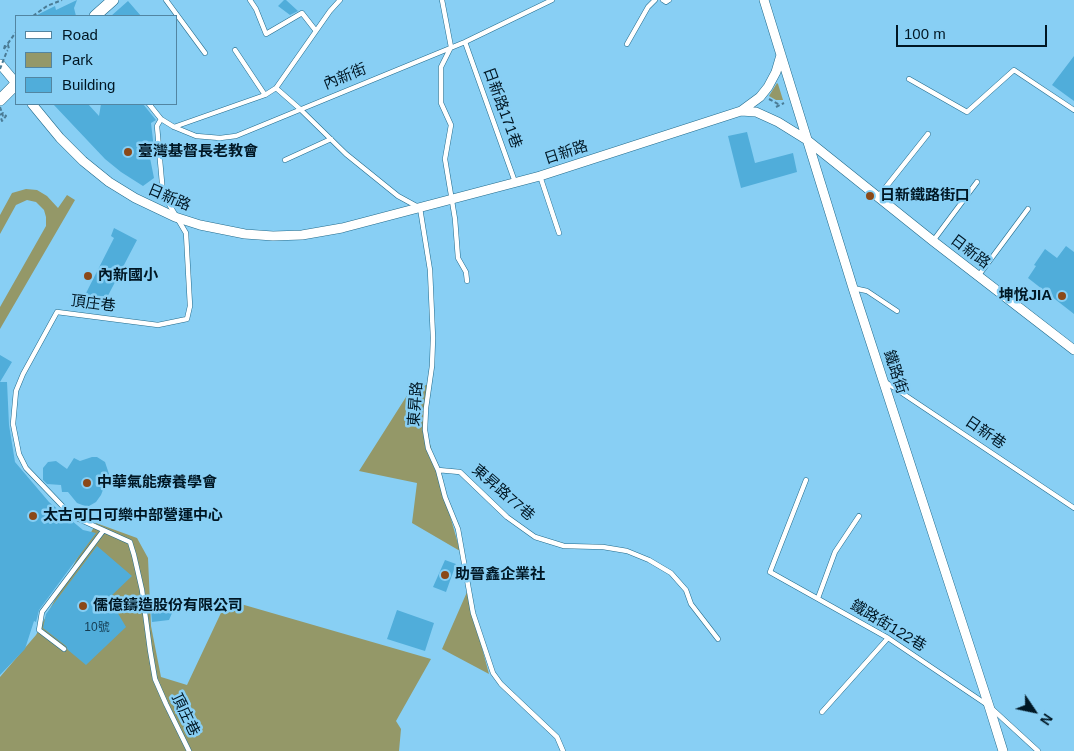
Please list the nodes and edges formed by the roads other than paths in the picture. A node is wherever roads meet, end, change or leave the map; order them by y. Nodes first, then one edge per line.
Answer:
1 (113, 0) edge
2 (166, 0) edge
3 (250, 0) edge
4 (340, 0) edge
5 (442, 0) edge
6 (552, 0) edge
7 (655, 0) edge
8 (663, 0) edge
9 (669, 0) edge
10 (764, 0) edge
11 (96, 15) edge
12 (177, 15) edge
13 (178, 16) edge
14 (316, 31) junction
15 (465, 42) junction
16 (627, 44) dead end
17 (451, 47) junction
18 (235, 50) dead end
19 (205, 53) dead end
20 (781, 55) junction
21 (0, 64) edge
22 (909, 79) dead end
23 (15, 83) edge
24 (15, 85) edge
25 (276, 88) junction
26 (265, 96) junction
27 (0, 100) edge
28 (33, 105) edge
29 (150, 105) edge
30 (300, 109) junction
31 (1074, 110) edge
32 (741, 111) junction
33 (161, 119) junction
34 (174, 127) junction
35 (928, 134) dead end
36 (330, 139) junction
37 (807, 140) junction
38 (285, 160) dead end
39 (540, 176) junction
40 (515, 182) junction
41 (977, 182) dead end
42 (878, 198) junction
43 (451, 200) junction
44 (420, 208) junction
45 (1028, 209) dead end
46 (175, 217) junction
47 (559, 234) dead end
48 (932, 241) junction
49 (979, 275) junction
50 (467, 281) dead end
51 (853, 288) junction
52 (897, 312) dead end
53 (1074, 350) edge
54 (883, 380) junction
55 (438, 470) junction
56 (806, 480) dead end
57 (1074, 508) edge
58 (859, 516) dead end
59 (103, 531) junction
60 (818, 598) junction
61 (888, 638) junction
62 (718, 639) dead end
63 (64, 649) dead end
64 (989, 706) junction
65 (822, 712) dead end
66 (189, 751) edge
67 (563, 751) edge
68 (1003, 751) edge
69 (1038, 751) edge

1 - 11 street
2 - 12 lane
3 - 14 lane
4 - 14 lane
5 - 17 lane
6 - 15 lane, 內新街
7 - 16 lane
8 - 9 lane
10 - 20 street, 鐵路街
13 - 19 lane
14 - 25 lane
15 - 17 lane, 內新街
15 - 40 lane, 日新路171巷
17 - 30 lane, 內新街
17 - 43 lane
18 - 26 lane
20 - 32 street
20 - 37 street, 鐵路街
21 - 23 street
22 - 31 lane
24 - 27 street
25 - 26 lane
25 - 30 lane
26 - 34 lane
28 - 46 street, 日新路
29 - 33 lane, 內新街
30 - 34 lane, 內新街
30 - 36 lane
32 - 37 street, 日新路
32 - 39 street, 日新路
33 - 34 lane, 內新街
33 - 46 lane, 頂庄巷
35 - 42 lane
36 - 38 lane
36 - 44 lane
37 - 42 street, 日新路
37 - 51 street, 鐵路街
39 - 40 street, 日新路
39 - 47 lane
40 - 43 street, 日新路
41 - 48 lane
42 - 48 street, 日新路
43 - 44 street, 日新路
43 - 50 lane
44 - 46 street, 日新路
44 - 55 lane, 東昇路
45 - 49 lane
46 - 59 lane, 頂庄巷
48 - 49 street, 日新路
49 - 53 street, 日新路
51 - 52 lane
51 - 54 street, 鐵路街
54 - 57 lane, 日新巷
54 - 64 street, 鐵路街
55 - 62 lane, 東昇路77巷
55 - 67 lane, 東昇路
56 - 60 lane, 鐵路街122巷
58 - 60 lane
59 - 63 lane
59 - 66 lane, 頂庄巷
60 - 61 lane, 鐵路街122巷
61 - 64 lane, 鐵路街122巷
61 - 65 lane
64 - 68 street, 鐵路街
64 - 69 lane, 鐵路街122巷

